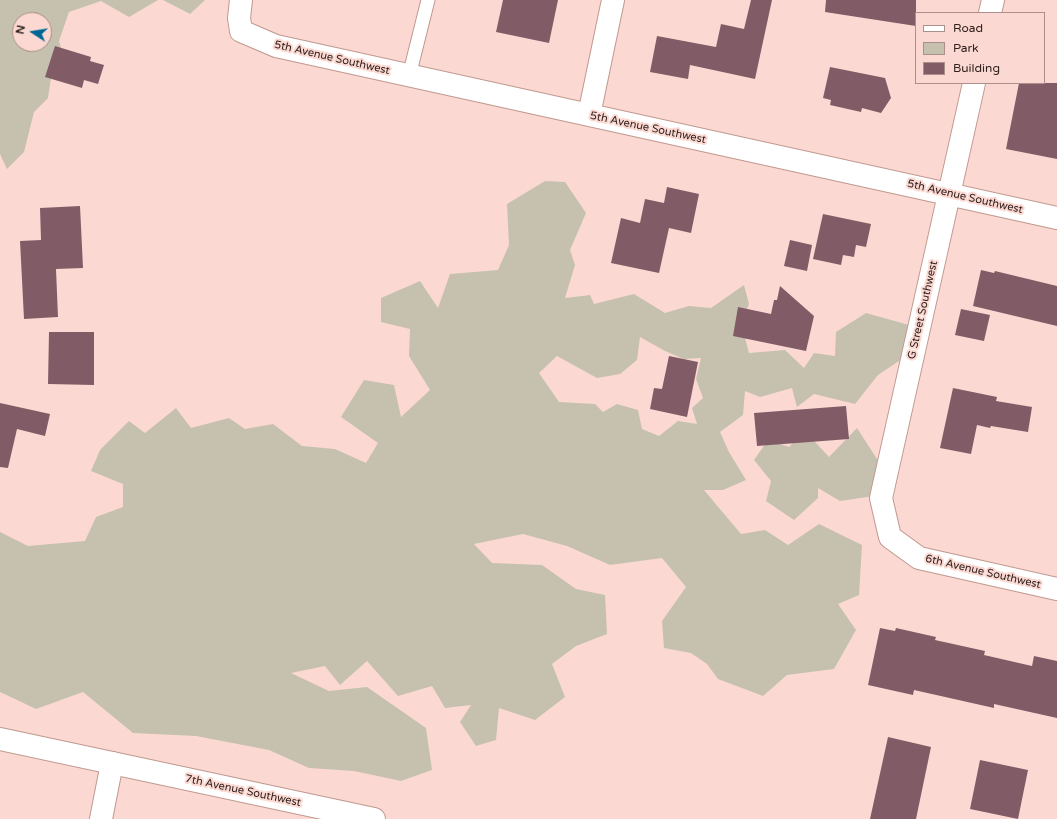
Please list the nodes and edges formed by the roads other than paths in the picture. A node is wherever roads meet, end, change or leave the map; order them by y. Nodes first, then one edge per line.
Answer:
1 (241, 0) edge
2 (428, 0) edge
3 (613, 0) edge
4 (993, 0) edge
5 (990, 12) edge
6 (409, 76) junction
7 (974, 84) edge
8 (589, 115) junction
9 (950, 193) junction
10 (1057, 218) edge
11 (890, 537) joint
12 (1057, 589) edge
13 (0, 739) edge
14 (112, 763) junction
15 (101, 819) edge
16 (374, 819) edge

1 - 6 street, 5th Avenue Southwest
2 - 6 lane
3 - 8 street
4 - 5 street
6 - 8 street, 5th Avenue Southwest
7 - 9 street, G Street Southwest
8 - 9 street, 5th Avenue Southwest
9 - 10 street, 5th Avenue Southwest
9 - 11 street, G Street Southwest
11 - 12 street, 6th Avenue Southwest
13 - 14 street, 7th Avenue Southwest
14 - 15 street
14 - 16 street, 7th Avenue Southwest

